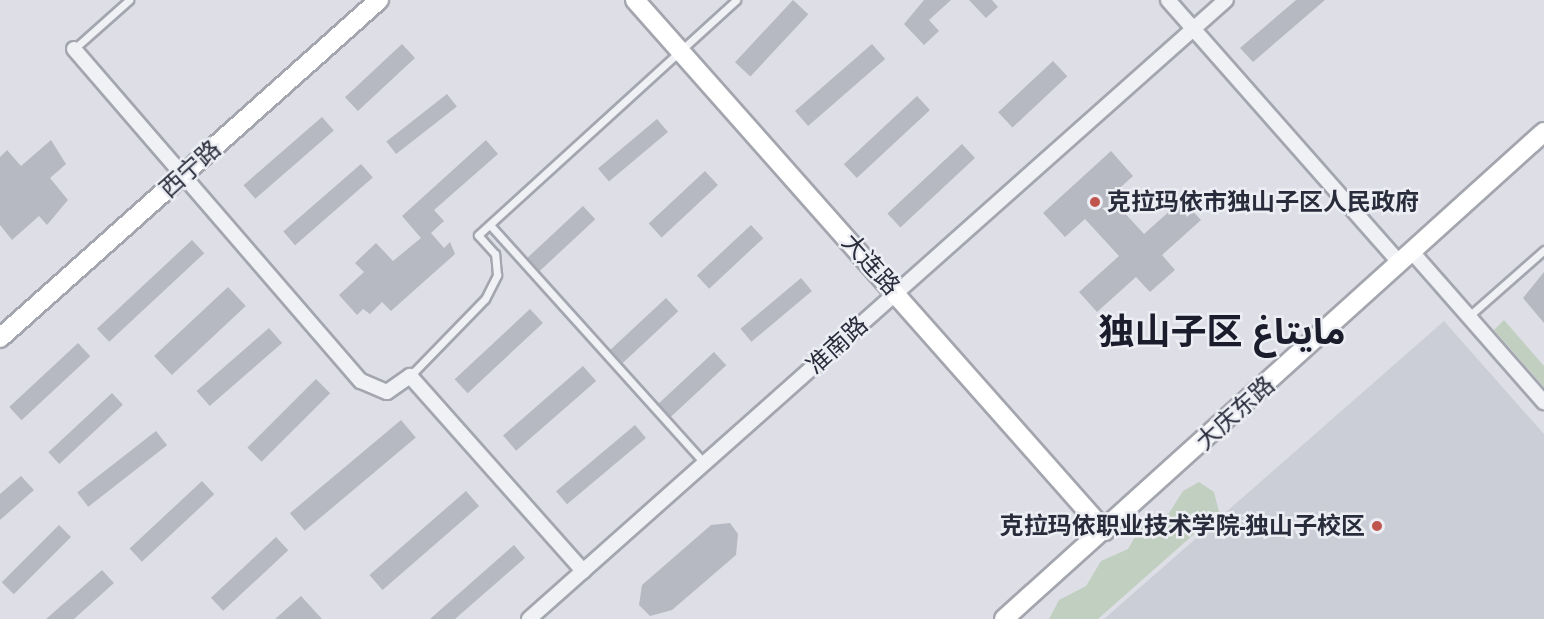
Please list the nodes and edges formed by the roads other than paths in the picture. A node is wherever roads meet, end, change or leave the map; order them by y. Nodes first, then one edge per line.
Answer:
1 (129, 0) edge
2 (380, 0) edge
3 (636, 0) edge
4 (736, 0) edge
5 (1168, 0) edge
6 (1226, 0) edge
7 (1194, 29) junction
8 (74, 49) joint
9 (680, 50) junction
10 (1544, 132) edge
11 (183, 175) junction
12 (490, 225) junction
13 (1544, 250) edge
14 (1406, 257) junction
15 (896, 292) junction
16 (1469, 316) junction
17 (0, 338) edge
18 (410, 376) junction
19 (1544, 402) edge
20 (705, 464) junction
21 (1105, 531) junction
22 (583, 571) junction
23 (529, 619) edge
24 (1004, 619) edge

1 - 8 lane
2 - 11 street, 西宁路
3 - 9 street, 大连路
4 - 9 lane
5 - 7 street
6 - 7 street, 准南路
7 - 14 street
7 - 15 street, 准南路
8 - 11 street
9 - 12 lane
9 - 15 street, 大连路
10 - 14 street, 大庆东路
11 - 17 street, 西宁路
11 - 18 street
12 - 18 lane
12 - 20 lane
13 - 16 lane
14 - 16 street
14 - 21 street, 大庆东路
15 - 20 street, 准南路
15 - 21 street, 大连路
16 - 19 street
18 - 22 street
20 - 22 street, 准南路
21 - 24 street, 大庆东路
22 - 23 street, 准南路

